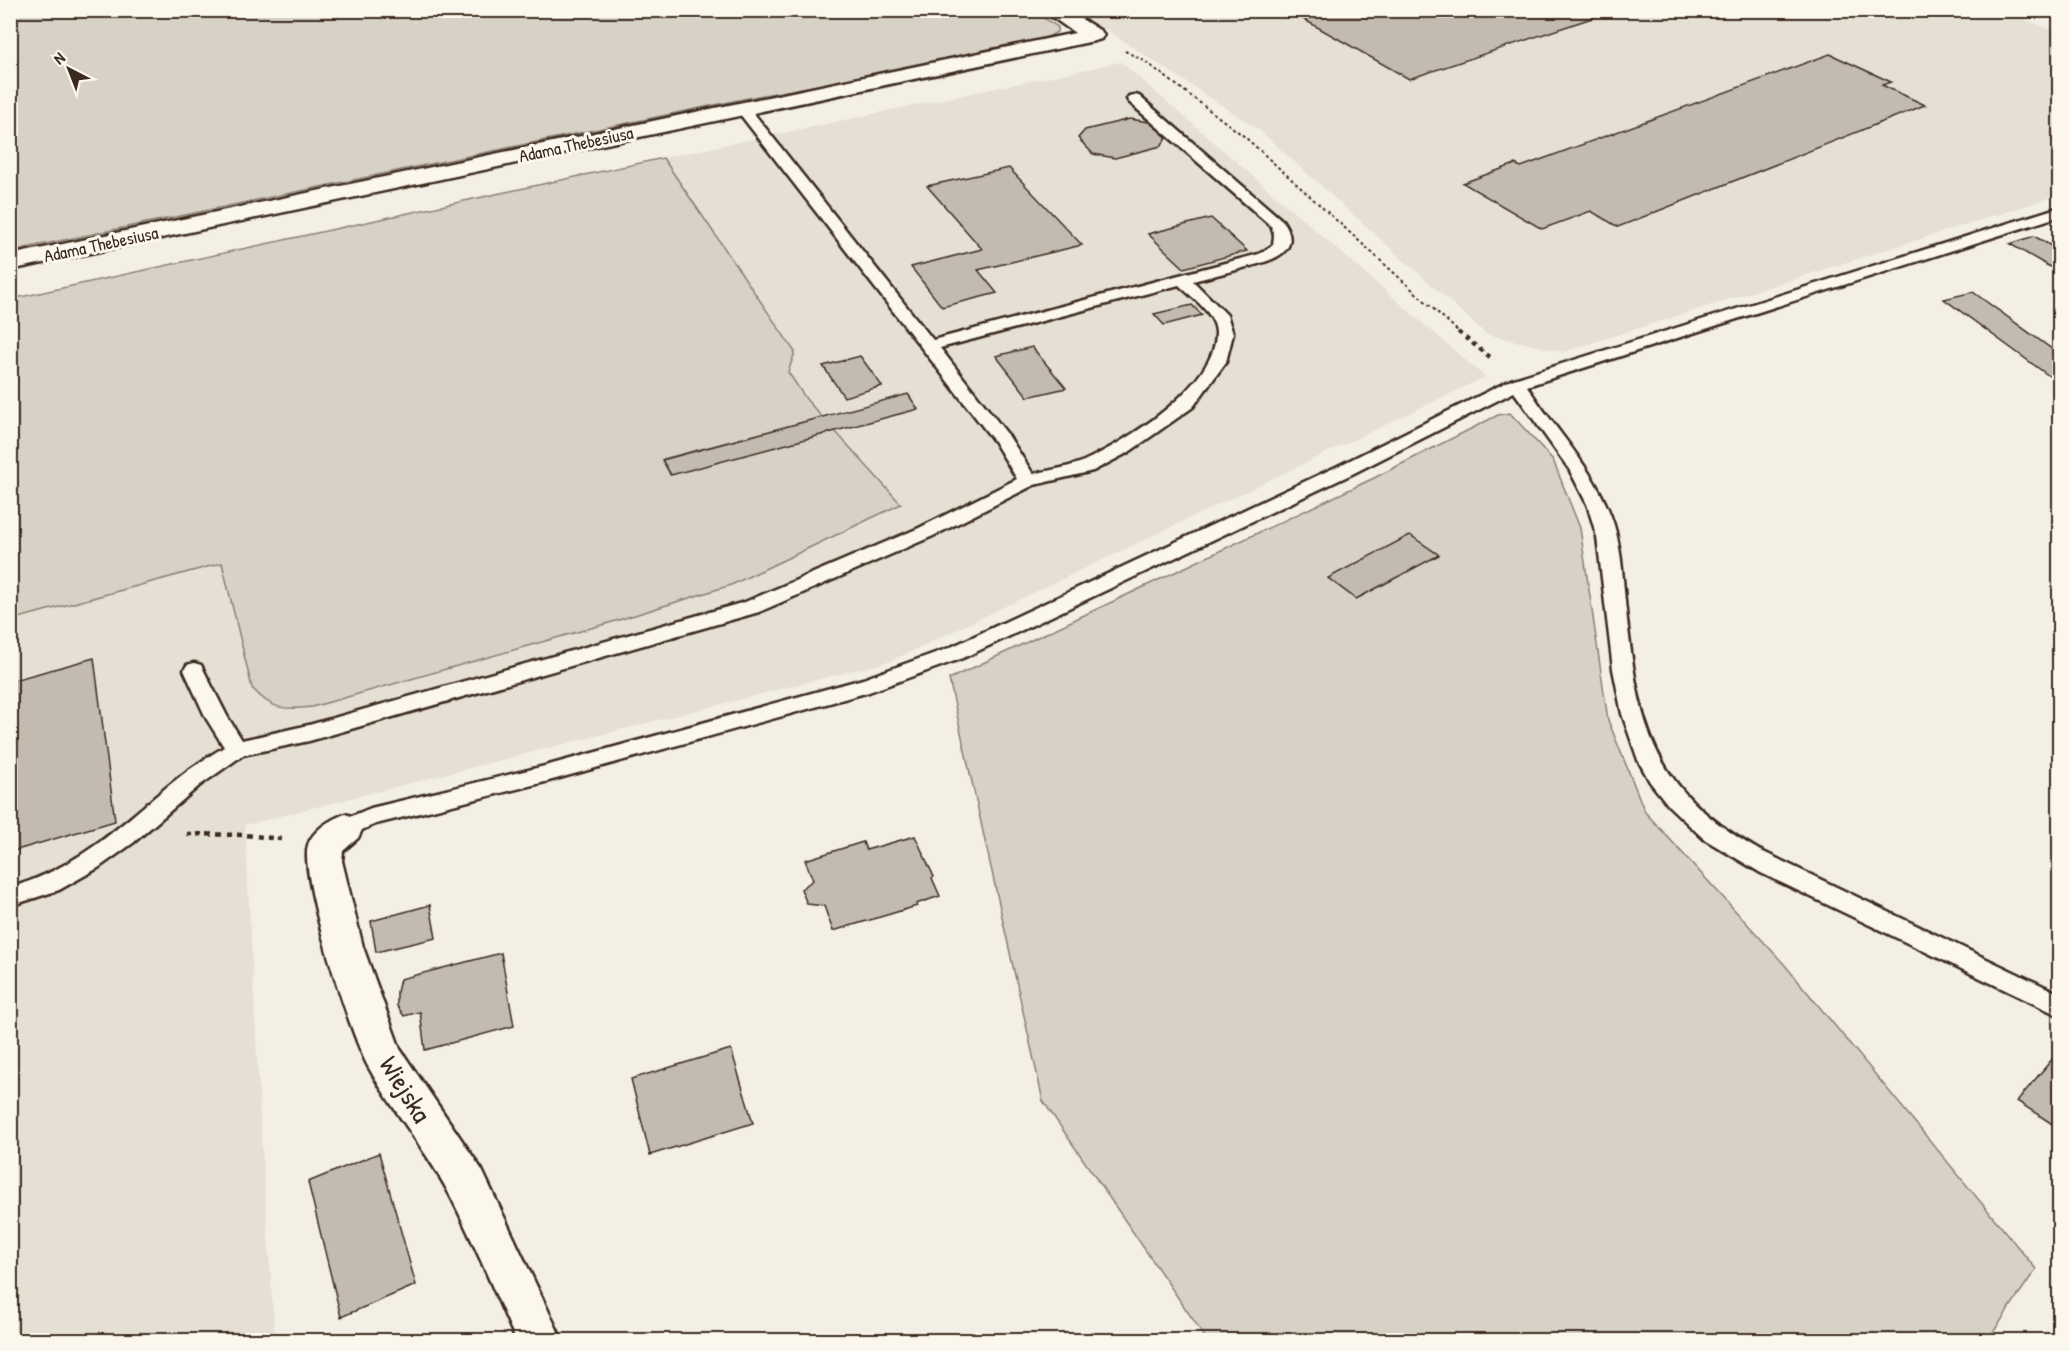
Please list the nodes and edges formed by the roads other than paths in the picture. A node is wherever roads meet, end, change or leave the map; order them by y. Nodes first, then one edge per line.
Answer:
1 (1052, 10) edge
2 (1134, 99) dead end
3 (743, 109) junction
4 (2060, 211) edge
5 (10, 263) edge
6 (1181, 278) junction
7 (929, 346) junction
8 (1517, 384) junction
9 (1028, 481) junction
10 (194, 670) dead end
11 (237, 749) junction
12 (336, 836) joint
13 (10, 897) edge
14 (2060, 1006) edge
15 (539, 1341) edge

1 - 3 street, Adama Thebesiusa
2 - 6 lane
3 - 5 street, Adama Thebesiusa
3 - 7 lane
4 - 8 lane
6 - 7 lane
6 - 9 lane
7 - 9 lane
8 - 12 lane
8 - 14 lane
9 - 11 lane
10 - 11 lane
11 - 13 lane
12 - 15 street, Wiejska

